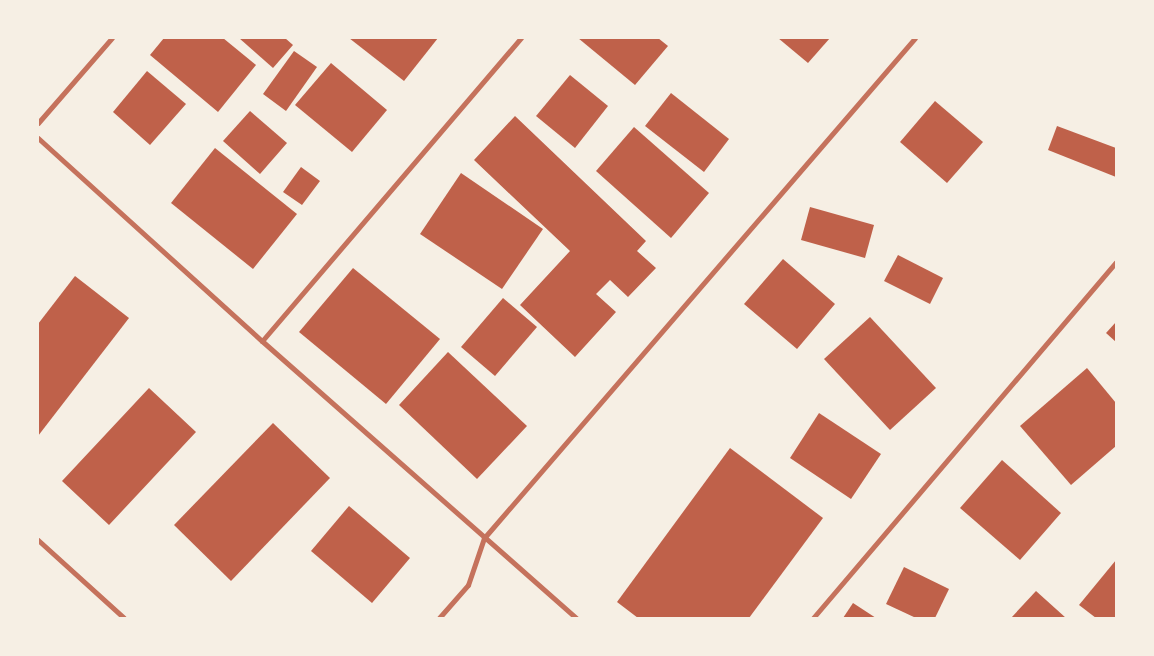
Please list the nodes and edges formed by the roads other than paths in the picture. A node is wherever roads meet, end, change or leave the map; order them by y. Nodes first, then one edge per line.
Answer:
1 (112, 38) edge
2 (521, 38) edge
3 (914, 38) edge
4 (38, 124) edge
5 (38, 138) edge
6 (1116, 262) edge
7 (262, 342) junction
8 (484, 538) junction
9 (38, 540) edge
10 (124, 618) edge
11 (439, 618) edge
12 (576, 618) edge
13 (814, 618) edge

1 - 4 street
2 - 7 street
3 - 8 street
5 - 7 street
6 - 13 street
7 - 8 street
8 - 11 street
8 - 12 street
9 - 10 street

